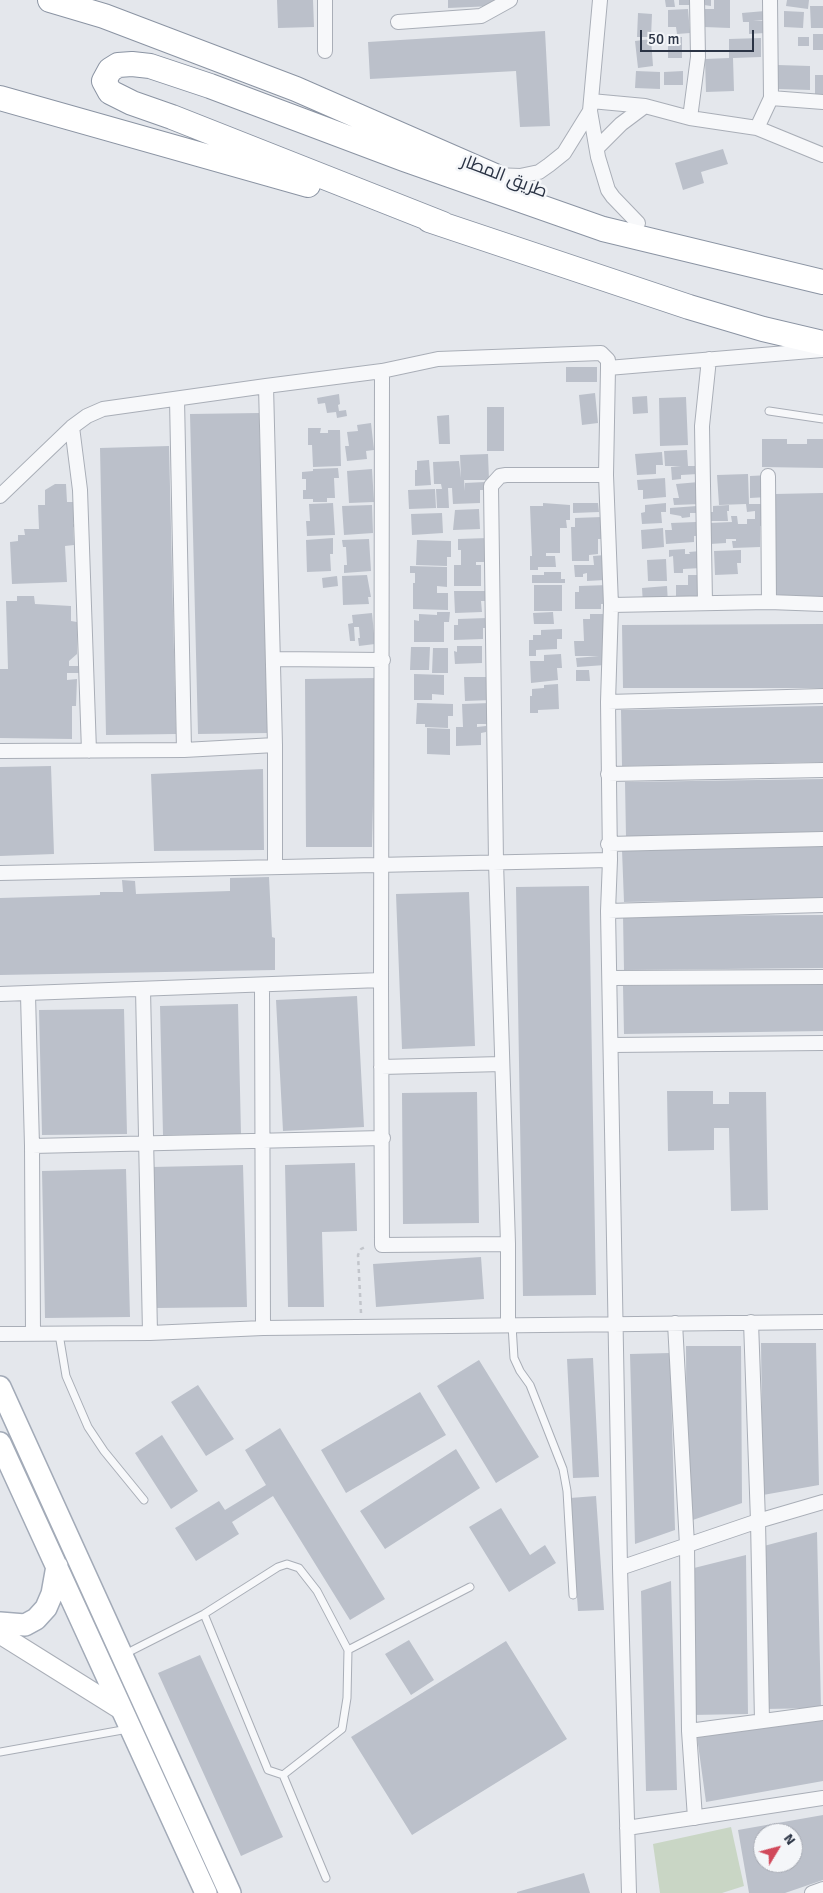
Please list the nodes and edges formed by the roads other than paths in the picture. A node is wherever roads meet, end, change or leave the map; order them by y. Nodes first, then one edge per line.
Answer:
1 (50, 0) edge
2 (325, 0) edge
3 (510, 0) edge
4 (600, 0) edge
5 (697, 0) edge
6 (770, 0) edge
7 (398, 22) dead end
8 (325, 51) dead end
9 (0, 98) edge
10 (770, 98) junction
11 (823, 102) edge
12 (591, 106) junction
13 (645, 106) junction
14 (690, 118) junction
15 (757, 128) junction
16 (597, 148) junction
17 (823, 155) edge
18 (494, 175) junction
19 (638, 223) junction
20 (443, 224) junction
21 (823, 281) edge
22 (823, 343) edge
23 (823, 350) edge
24 (709, 359) junction
25 (608, 368) junction
26 (382, 371) junction
27 (266, 386) junction
28 (177, 399) junction
29 (769, 411) dead end
30 (823, 419) edge
31 (72, 427) junction
32 (606, 475) junction
33 (768, 476) dead end
34 (0, 496) edge
35 (769, 602) junction
36 (705, 603) junction
37 (823, 604) edge
38 (611, 605) junction
39 (273, 659) junction
40 (383, 660) junction
41 (823, 696) edge
42 (608, 702) junction
43 (276, 745) junction
44 (184, 750) junction
45 (0, 751) edge
46 (89, 751) junction
47 (823, 770) edge
48 (608, 774) junction
49 (823, 839) edge
50 (608, 844) junction
51 (610, 860) junction
52 (496, 862) junction
53 (381, 865) junction
54 (275, 867) junction
55 (0, 873) edge
56 (823, 905) edge
57 (608, 911) junction
58 (823, 977) edge
59 (610, 978) junction
60 (381, 980) junction
61 (262, 985) junction
62 (143, 990) junction
63 (0, 994) edge
64 (28, 995) junction
65 (823, 1043) edge
66 (612, 1045) junction
67 (502, 1064) junction
68 (381, 1067) junction
69 (383, 1138) junction
70 (262, 1141) junction
71 (145, 1144) junction
72 (32, 1146) junction
73 (508, 1244) junction
74 (751, 1322) junction
75 (823, 1322) edge
76 (674, 1323) junction
77 (615, 1324) junction
78 (510, 1325) junction
79 (263, 1328) junction
80 (150, 1333) junction
81 (0, 1334) edge
82 (32, 1334) junction
83 (59, 1334) junction
84 (0, 1387) edge
85 (0, 1443) edge
86 (144, 1500) dead end
87 (823, 1502) edge
88 (758, 1521) junction
89 (687, 1545) junction
90 (57, 1566) junction
91 (620, 1568) junction
92 (470, 1586) dead end
93 (573, 1595) dead end
94 (204, 1614) junction
95 (0, 1622) edge
96 (0, 1634) edge
97 (348, 1650) junction
98 (122, 1656) junction
99 (823, 1713) edge
100 (127, 1719) junction
101 (762, 1721) junction
102 (689, 1731) junction
103 (0, 1752) edge
104 (283, 1775) junction
105 (823, 1798) edge
106 (695, 1818) junction
107 (627, 1828) junction
108 (326, 1878) dead end
109 (823, 1890) edge
110 (206, 1893) edge
111 (230, 1893) edge
112 (629, 1893) edge
113 (812, 1893) edge

1 - 18 highway, طريق المطار
2 - 8 street
3 - 7 street
4 - 12 street
5 - 14 street
6 - 10 street
9 - 20 highway
10 - 11 street
10 - 15 street
12 - 13 street
12 - 16 street
12 - 18 street
13 - 14 street
13 - 16 street
14 - 15 street
15 - 17 street
16 - 19 street
18 - 19 highway, طريق المطار
19 - 21 highway, طريق المطار
20 - 21 highway
20 - 22 highway
23 - 24 street
24 - 25 street
24 - 36 street
25 - 26 street
25 - 32 street
26 - 27 street
26 - 40 street
27 - 28 street
27 - 39 street
28 - 31 street
28 - 44 street
29 - 30 lane
31 - 34 street
31 - 46 street
32 - 38 street
32 - 52 street
33 - 35 street
35 - 36 street
35 - 37 street
36 - 38 street
38 - 42 street
39 - 40 street
39 - 43 street
40 - 53 street
41 - 42 street
42 - 48 street
43 - 44 street
43 - 54 street
44 - 46 street
45 - 46 street
47 - 48 street
48 - 50 street
49 - 50 street
50 - 51 street
51 - 52 street
51 - 57 street
52 - 53 street
52 - 67 street
53 - 54 street
53 - 60 street
54 - 55 street
56 - 57 street
57 - 59 street
58 - 59 street
59 - 66 street
60 - 61 street
60 - 68 street
61 - 62 street
61 - 70 street
62 - 64 street
62 - 71 street
63 - 64 street
64 - 72 street
65 - 66 street
66 - 77 street
67 - 68 street
67 - 73 street
68 - 69 street
69 - 70 street
69 - 73 street
70 - 71 street
70 - 79 street
71 - 72 street
71 - 80 street
72 - 82 street
73 - 78 street
74 - 75 street
74 - 76 street
74 - 88 street
76 - 77 street
76 - 89 street
77 - 78 street
77 - 91 street
78 - 79 street
78 - 93 lane
79 - 80 street
80 - 83 street
81 - 82 street
82 - 83 street
83 - 86 lane
84 - 98 main road
85 - 90 main road
87 - 88 street
88 - 89 street
88 - 101 street
89 - 91 street
89 - 102 street
90 - 95 main road
90 - 100 main road
91 - 107 street
92 - 97 lane
94 - 97 lane
94 - 98 lane
94 - 104 lane
96 - 100 main road
97 - 104 lane
98 - 111 main road
99 - 101 street
100 - 103 lane
100 - 110 main road
101 - 102 street
102 - 106 street
104 - 108 lane
105 - 106 street
106 - 107 street
107 - 112 street
109 - 113 street

